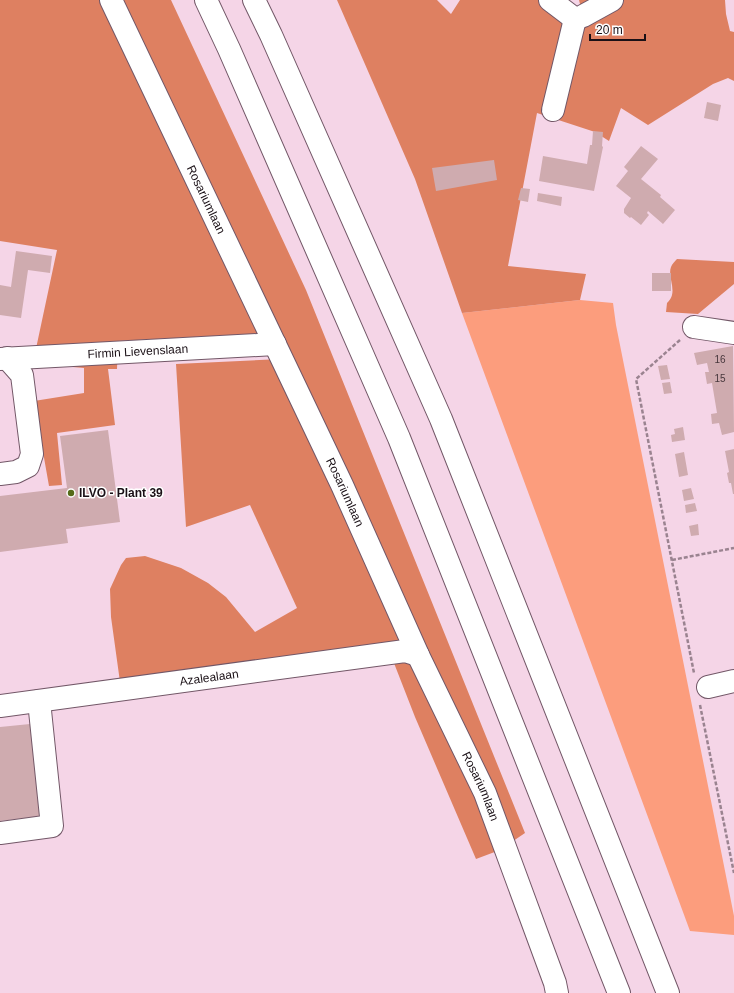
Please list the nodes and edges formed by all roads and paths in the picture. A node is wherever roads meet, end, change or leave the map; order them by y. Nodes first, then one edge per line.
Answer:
1 (111, 0) edge
2 (206, 0) edge
3 (254, 0) edge
4 (550, 0) edge
5 (612, 0) edge
6 (584, 15) junction
7 (553, 110) dead end
8 (694, 327) joint
9 (734, 334) edge
10 (275, 344) junction
11 (4, 358) edge
12 (0, 474) edge
13 (734, 548) edge
14 (672, 560) junction
15 (418, 655) junction
16 (734, 681) edge
17 (701, 688) junction
18 (39, 701) junction
19 (0, 706) edge
20 (0, 832) edge
21 (734, 873) edge
22 (557, 993) edge
23 (619, 993) edge
24 (668, 993) edge

1 - 10 main road, Rosariumlaan
2 - 23 main road
3 - 24 main road
4 - 6 main road
5 - 6 main road
6 - 7 main road
8 - 9 main road
8 - 14 path
10 - 11 main road, Firmin Lievenslaan
10 - 15 main road, Rosariumlaan
11 - 12 main road
13 - 14 path
14 - 17 path
15 - 18 main road, Azalealaan
15 - 22 main road, Rosariumlaan
16 - 17 main road
17 - 21 path
18 - 19 main road, Azalealaan
18 - 20 main road

